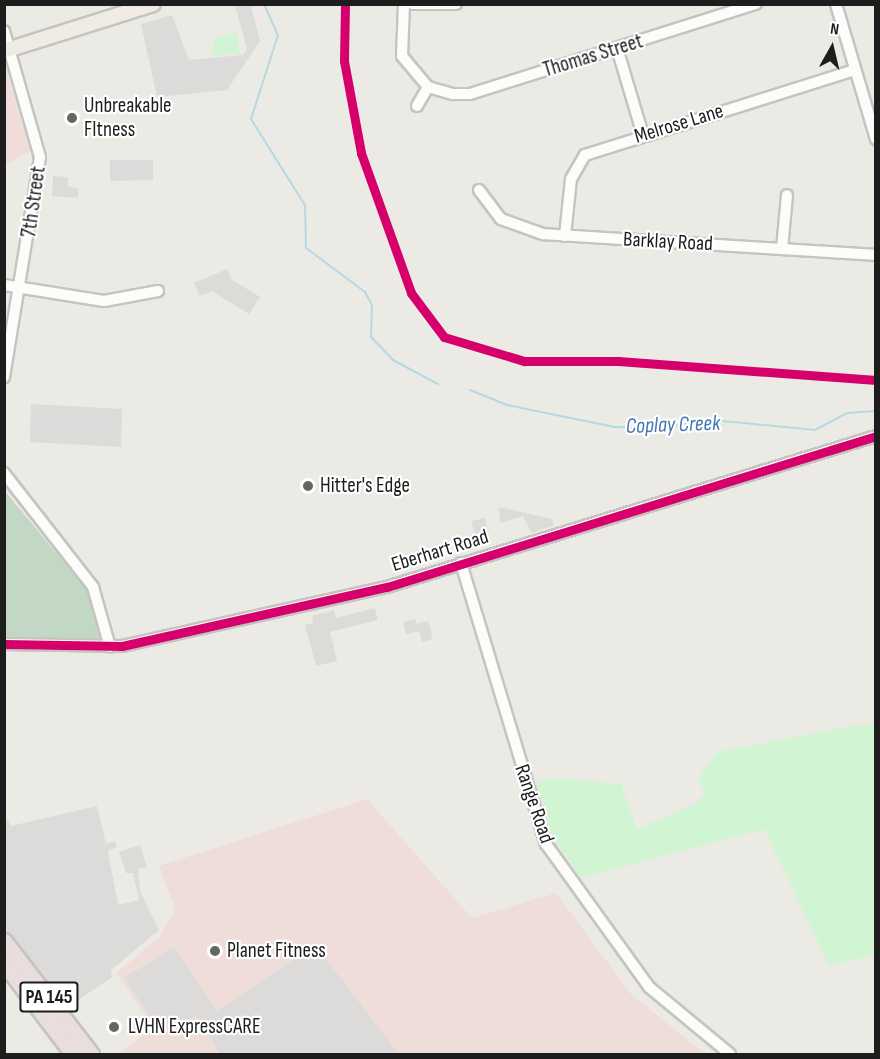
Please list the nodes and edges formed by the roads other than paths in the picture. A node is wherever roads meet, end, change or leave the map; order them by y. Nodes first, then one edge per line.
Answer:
1 (153, 4) edge
2 (404, 4) edge
3 (412, 4) edge
4 (456, 4) edge
5 (836, 4) edge
6 (750, 5) edge
7 (4, 31) edge
8 (617, 48) junction
9 (7, 50) edge
10 (854, 70) junction
11 (428, 87) junction
12 (417, 106) dead end
13 (643, 135) junction
14 (876, 139) edge
15 (479, 190) dead end
16 (787, 195) dead end
17 (565, 236) junction
18 (782, 249) junction
19 (876, 255) edge
20 (4, 285) edge
21 (20, 288) junction
22 (158, 291) dead end
23 (4, 377) edge
24 (876, 436) edge
25 (4, 473) edge
26 (461, 563) junction
27 (4, 644) edge
28 (110, 647) junction
29 (4, 941) edge
30 (4, 963) edge
31 (73, 1054) edge
32 (91, 1054) edge
33 (730, 1054) edge

1 - 9 main road
2 - 11 street
3 - 4 street
5 - 10 street
6 - 8 street, Thomas Street
7 - 9 street, 7th Street
8 - 11 street, Thomas Street
8 - 13 street
9 - 21 street, 7th Street
10 - 13 street, Melrose Lane
10 - 14 street
11 - 12 street
13 - 17 street, Melrose Lane
15 - 17 street, Barklay Road
16 - 18 street
17 - 18 street, Barklay Road
18 - 19 street, Barklay Road
20 - 21 street
21 - 22 street
21 - 23 street, 7th Street
24 - 26 street, Eberhart Road
25 - 28 street
26 - 28 street, Eberhart Road
26 - 33 street, Range Road
27 - 28 street, Eberhart Road
29 - 32 highway, PA 145
30 - 31 highway, PA 145

